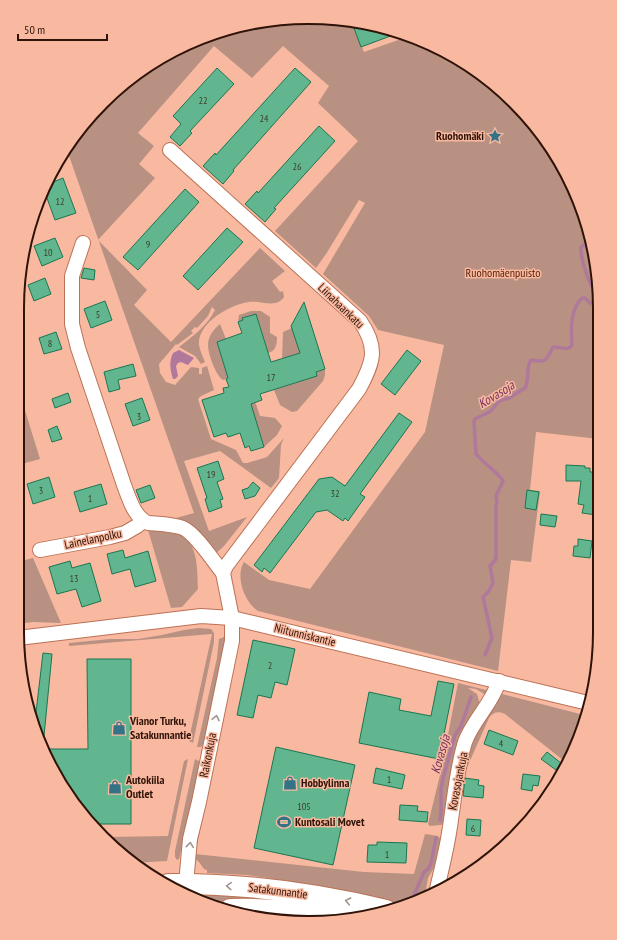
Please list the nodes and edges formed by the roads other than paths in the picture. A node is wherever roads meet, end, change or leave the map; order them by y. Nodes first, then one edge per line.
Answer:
1 (170, 150) dead end
2 (83, 243) dead end
3 (142, 521) junction
4 (40, 550) dead end
5 (223, 573) junction
6 (232, 618) junction
7 (24, 637) edge
8 (499, 681) junction
9 (584, 702) edge
10 (178, 885) edge
11 (438, 885) edge
12 (181, 886) edge
13 (376, 908) edge
14 (247, 909) edge
15 (322, 915) edge

1 - 5 street, Liinahaankatu
2 - 3 street
3 - 4 street, Lainelanpolku
3 - 5 street
5 - 6 street
6 - 7 street, Niitunniskantie
6 - 8 street, Niitunniskantie
10 -> 6 street, Raikonkuja
8 - 9 street, Niitunniskantie
8 - 11 street, Kovasojankuja
13 -> 12 main road, Satakunnantie
14 - 15 main road, Satakunnantie

